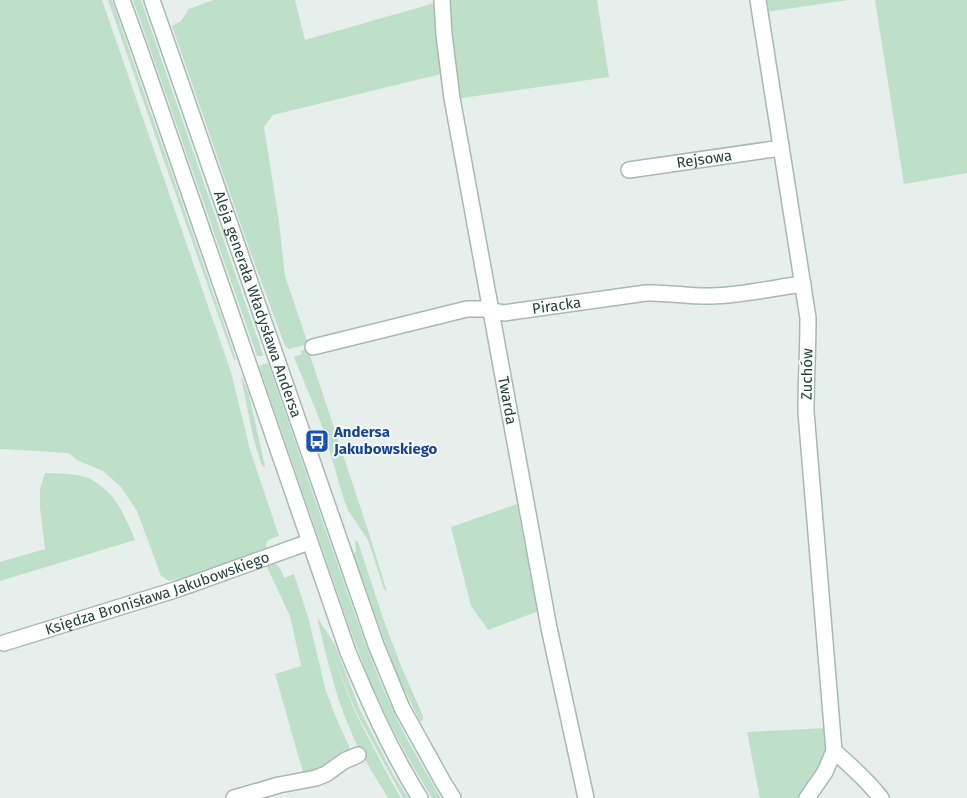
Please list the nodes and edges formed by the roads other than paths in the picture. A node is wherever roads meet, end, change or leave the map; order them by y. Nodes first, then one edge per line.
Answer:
1 (122, 0) edge
2 (152, 0) edge
3 (442, 0) edge
4 (758, 0) edge
5 (781, 148) junction
6 (629, 170) dead end
7 (803, 284) junction
8 (490, 311) junction
9 (313, 346) dead end
10 (310, 542) junction
11 (4, 643) dead end
12 (834, 750) junction
13 (358, 755) dead end
14 (234, 798) edge
15 (420, 798) edge
16 (453, 798) edge
17 (586, 798) edge
18 (807, 798) edge
19 (880, 798) edge

1 - 10 street, Aleja generała Władysława Andersa
2 - 16 street, Aleja generała Władysława Andersa
3 - 8 street, Twarda
4 - 5 street, Zuchów
5 - 6 street, Rejsowa
5 - 7 street, Zuchów
7 - 8 street, Piracka
7 - 12 street, Zuchów
8 - 9 street, Piracka
8 - 17 street, Twarda
10 - 11 street, Księdza Bronisława Jakubowskiego
10 - 15 street, Aleja generała Władysława Andersa
12 - 18 street, Zuchów
12 - 19 street
13 - 14 street

